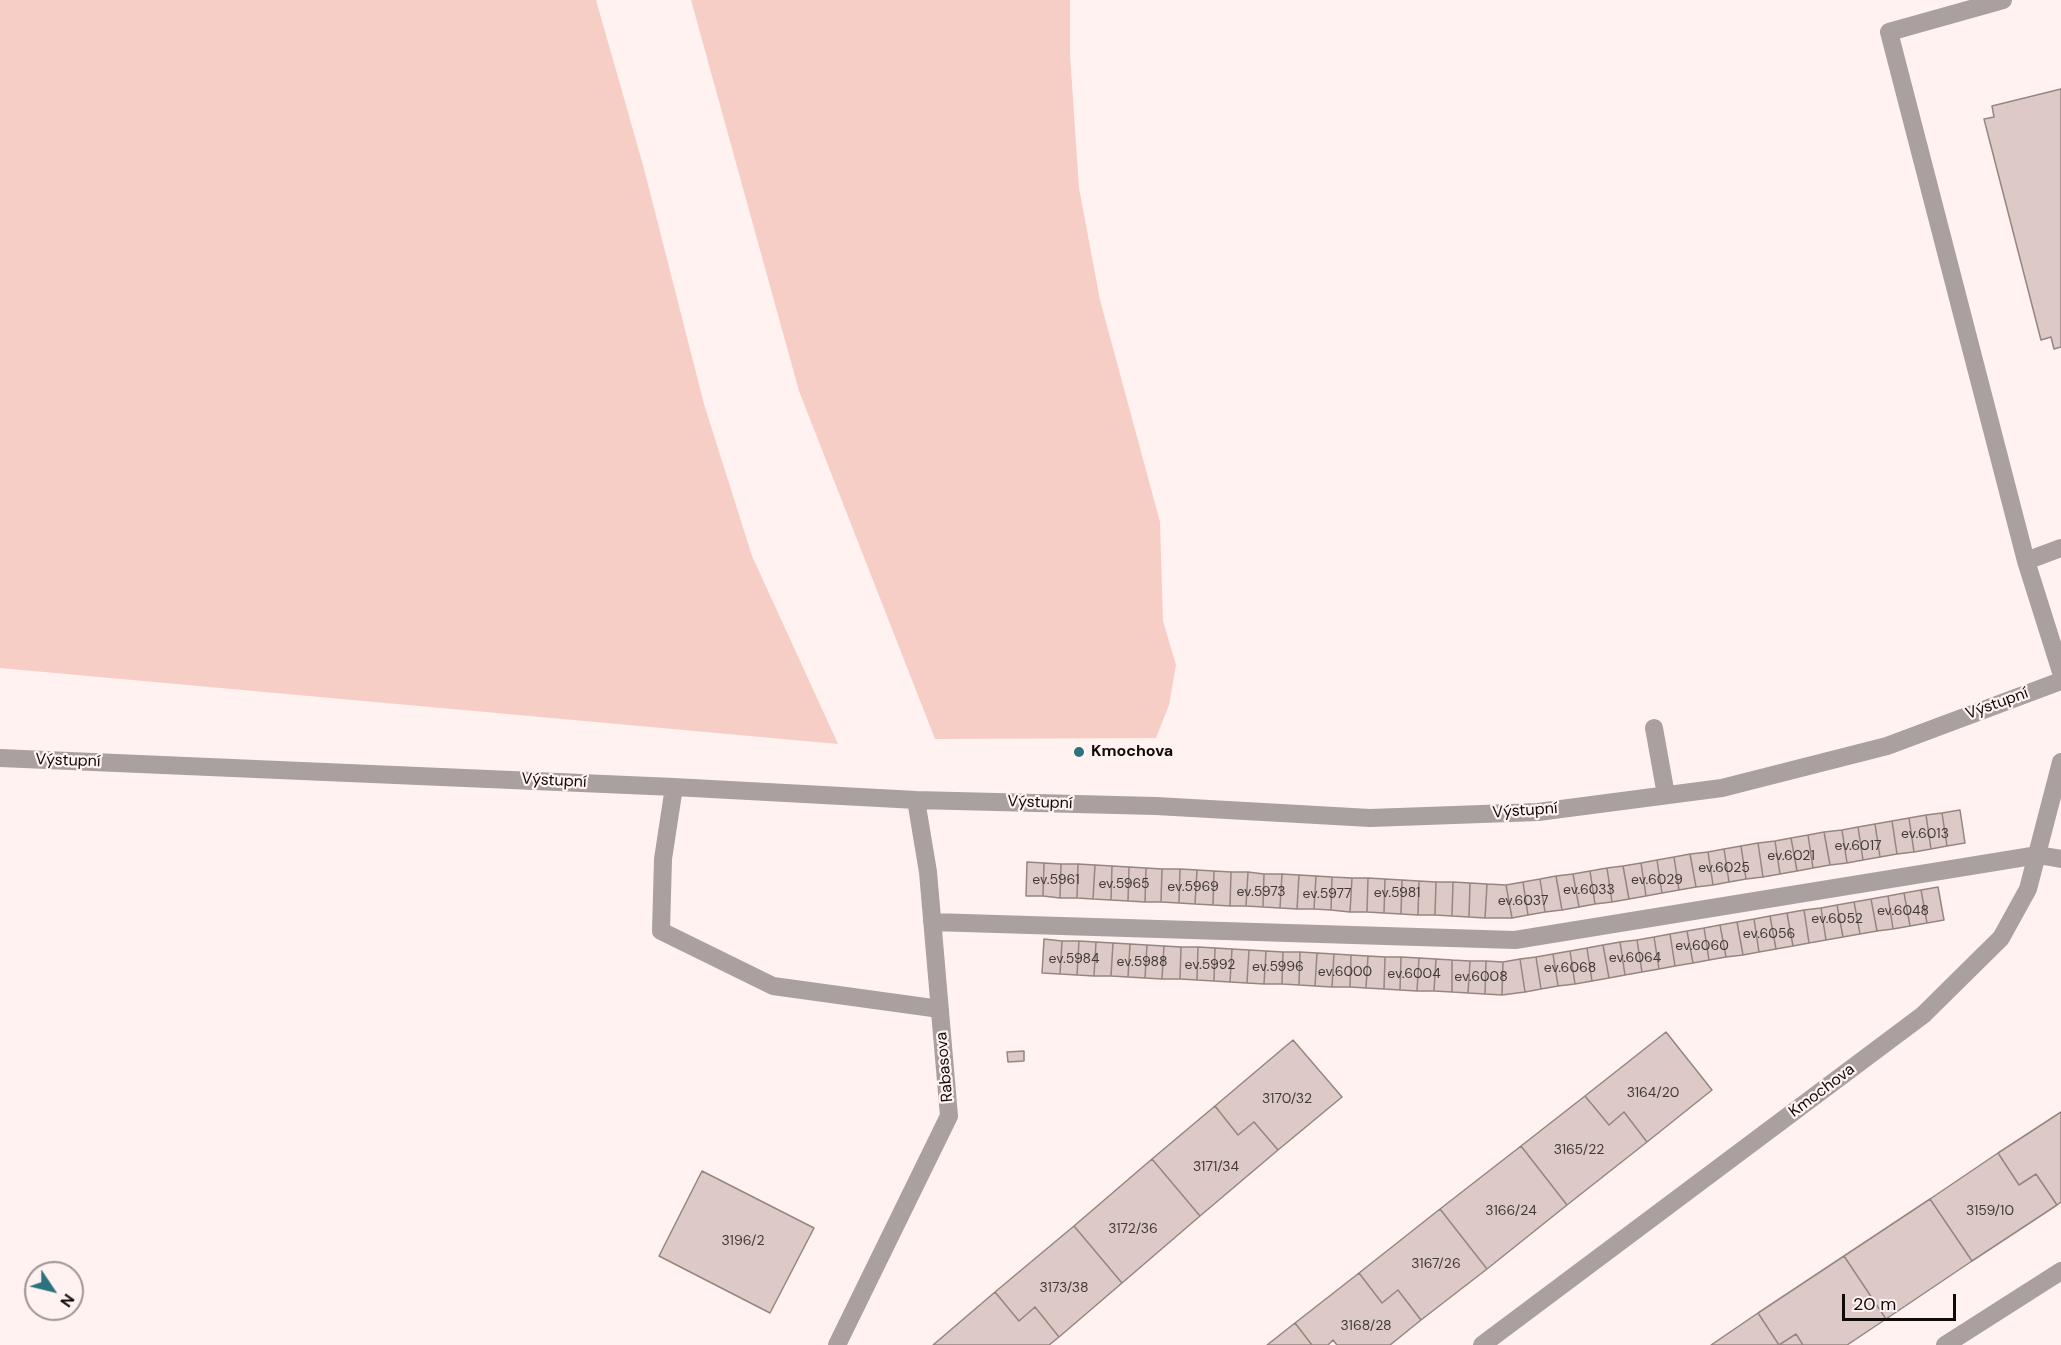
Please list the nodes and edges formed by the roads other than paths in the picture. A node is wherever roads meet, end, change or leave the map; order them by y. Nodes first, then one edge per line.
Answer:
1 (2003, 0) edge
2 (2061, 548) edge
3 (2026, 561) junction
4 (2061, 672) edge
5 (2061, 681) edge
6 (1654, 728) dead end
7 (0, 758) edge
8 (2061, 762) edge
9 (674, 787) junction
10 (1666, 795) junction
11 (916, 800) junction
12 (2038, 855) junction
13 (2061, 859) edge
14 (932, 922) junction
15 (940, 1009) junction
16 (2061, 1271) edge
17 (837, 1345) edge
18 (1482, 1345) edge
19 (1945, 1345) edge

1 - 3 street
2 - 3 street
3 - 4 street
5 - 10 street, Výstupní
6 - 10 street
7 - 9 street, Výstupní
8 - 12 street, Kmochova
9 - 11 street, Výstupní
9 - 15 street
10 - 11 street, Výstupní
11 - 14 street, Rabasova
12 - 13 street
12 - 14 street
12 - 18 street, Kmochova
14 - 15 street, Rabasova
15 - 17 street, Rabasova
16 - 19 street

